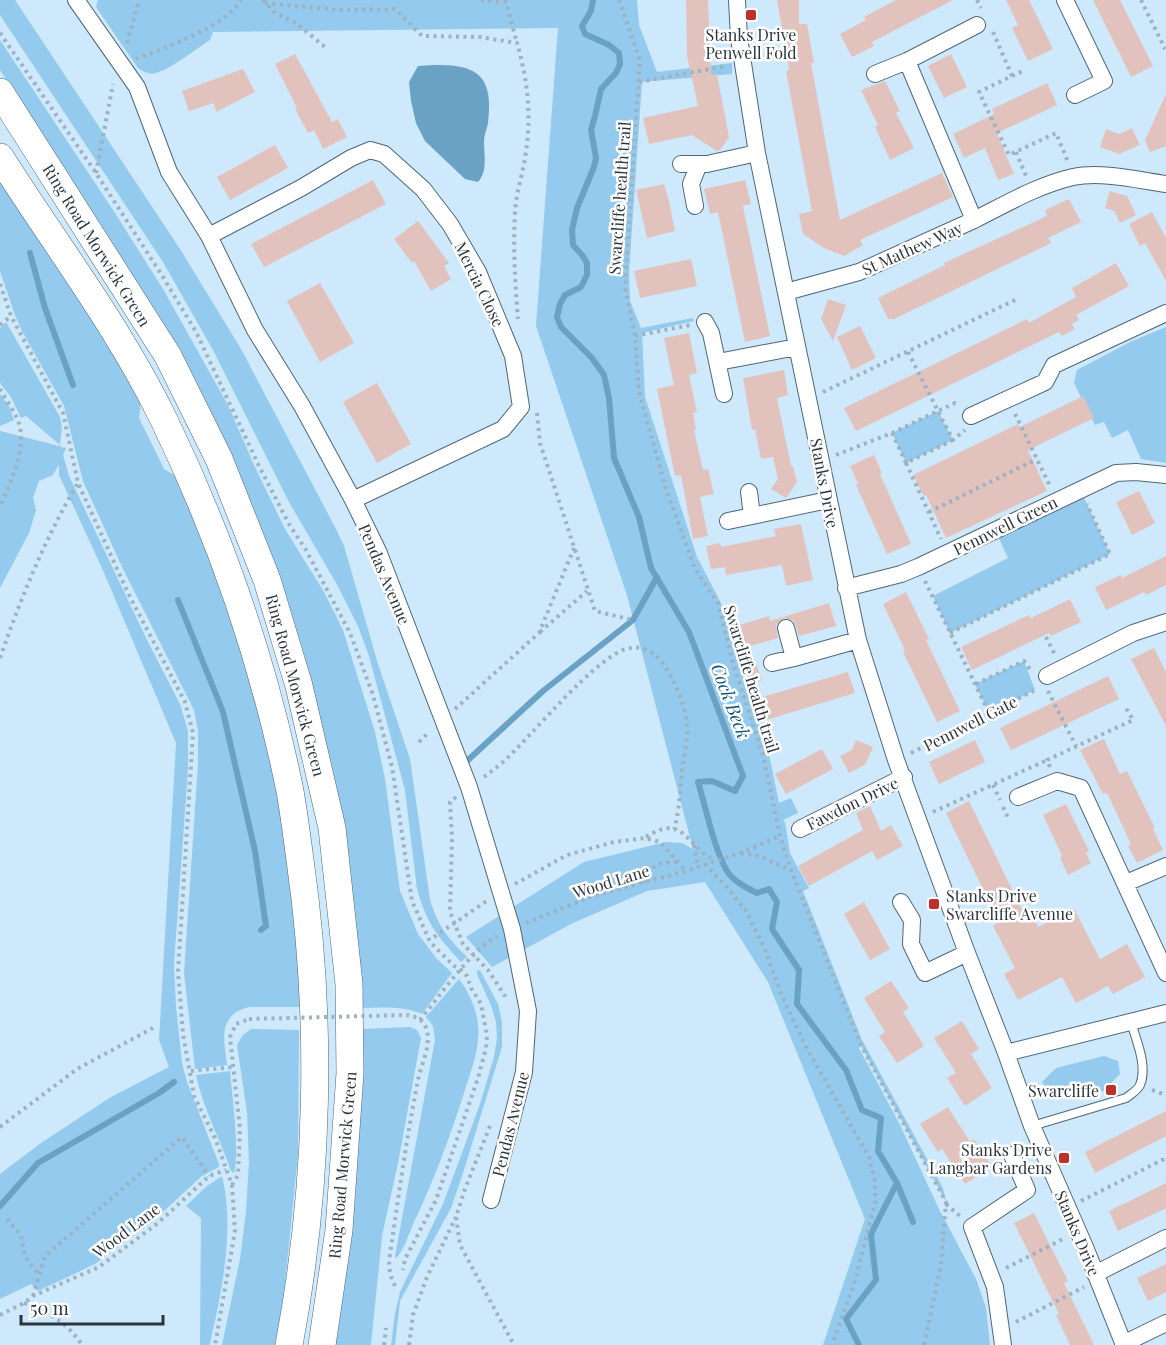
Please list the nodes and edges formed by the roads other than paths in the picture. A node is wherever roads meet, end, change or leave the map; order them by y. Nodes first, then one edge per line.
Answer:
1 (76, 0) edge
2 (737, 0) edge
3 (1065, 0) edge
4 (984, 27) road end
5 (907, 61) junction
6 (875, 74) dead end
7 (0, 92) edge
8 (1075, 95) dead end
9 (758, 153) junction
10 (0, 158) edge
11 (681, 164) dead end
12 (699, 164) junction
13 (1166, 184) edge
14 (695, 206) dead end
15 (974, 220) junction
16 (209, 236) junction
17 (786, 292) junction
18 (1166, 312) edge
19 (705, 322) road end
20 (797, 347) junction
21 (718, 362) junction
22 (724, 394) dead end
23 (970, 416) road end
24 (1166, 475) edge
25 (749, 492) dead end
26 (352, 500) junction
27 (828, 500) junction
28 (752, 516) junction
29 (728, 521) dead end
30 (846, 588) junction
31 (1166, 622) edge
32 (786, 628) dead end
33 (858, 640) junction
34 (794, 658) junction
35 (772, 663) dead end
36 (1042, 675) road end
37 (904, 777) junction
38 (1018, 797) dead end
39 (800, 829) dead end
40 (1166, 866) edge
41 (1126, 884) junction
42 (901, 902) dead end
43 (967, 953) junction
44 (1166, 973) edge
45 (1166, 1013) edge
46 (1131, 1022) junction
47 (1006, 1053) junction
48 (1032, 1126) junction
49 (1012, 1155) dead end
50 (491, 1200) dead end
51 (1166, 1238) edge
52 (1096, 1277) junction
53 (1166, 1323) edge
54 (1002, 1337) edge
55 (1123, 1344) edge
56 (289, 1345) edge
57 (322, 1345) edge

1 - 16 street, Pendas Avenue
2 - 9 street, Stanks Drive
3 - 8 street
4 - 5 street
5 - 6 street
5 - 15 street, St Mathew Way
7 - 57 highway, Ring Road Morwick Green
9 - 12 street
9 - 17 street, Stanks Drive
10 - 56 highway, Ring Road Morwick Green
11 - 12 street
12 - 14 street
13 - 15 street
15 - 17 street, St Mathew Way
16 - 26 street, Pendas Avenue
16 - 26 street, Mercia Close
17 - 20 street, Stanks Drive
18 - 23 street
19 - 21 street
20 - 21 street
20 - 27 street, Stanks Drive
21 - 22 street
24 - 30 street, Pennwell Green
25 - 28 street
26 - 50 street, Pendas Avenue
27 - 28 street
27 - 30 street, Stanks Drive
28 - 29 street
30 - 33 street, Stanks Drive
31 - 36 street
32 - 34 street
33 - 34 street
33 - 37 street, Stanks Drive
34 - 35 street
37 - 39 street, Fawdon Drive
37 - 43 street, Stanks Drive
38 - 41 street
40 - 41 street
41 - 44 street
42 - 43 street
43 - 47 street, Stanks Drive
45 - 46 street
46 - 47 street
46 - 48 lane
47 - 48 street, Stanks Drive
48 - 52 street, Stanks Drive
49 - 54 street
51 - 52 street
52 - 55 street, Stanks Drive
53 - 55 street

